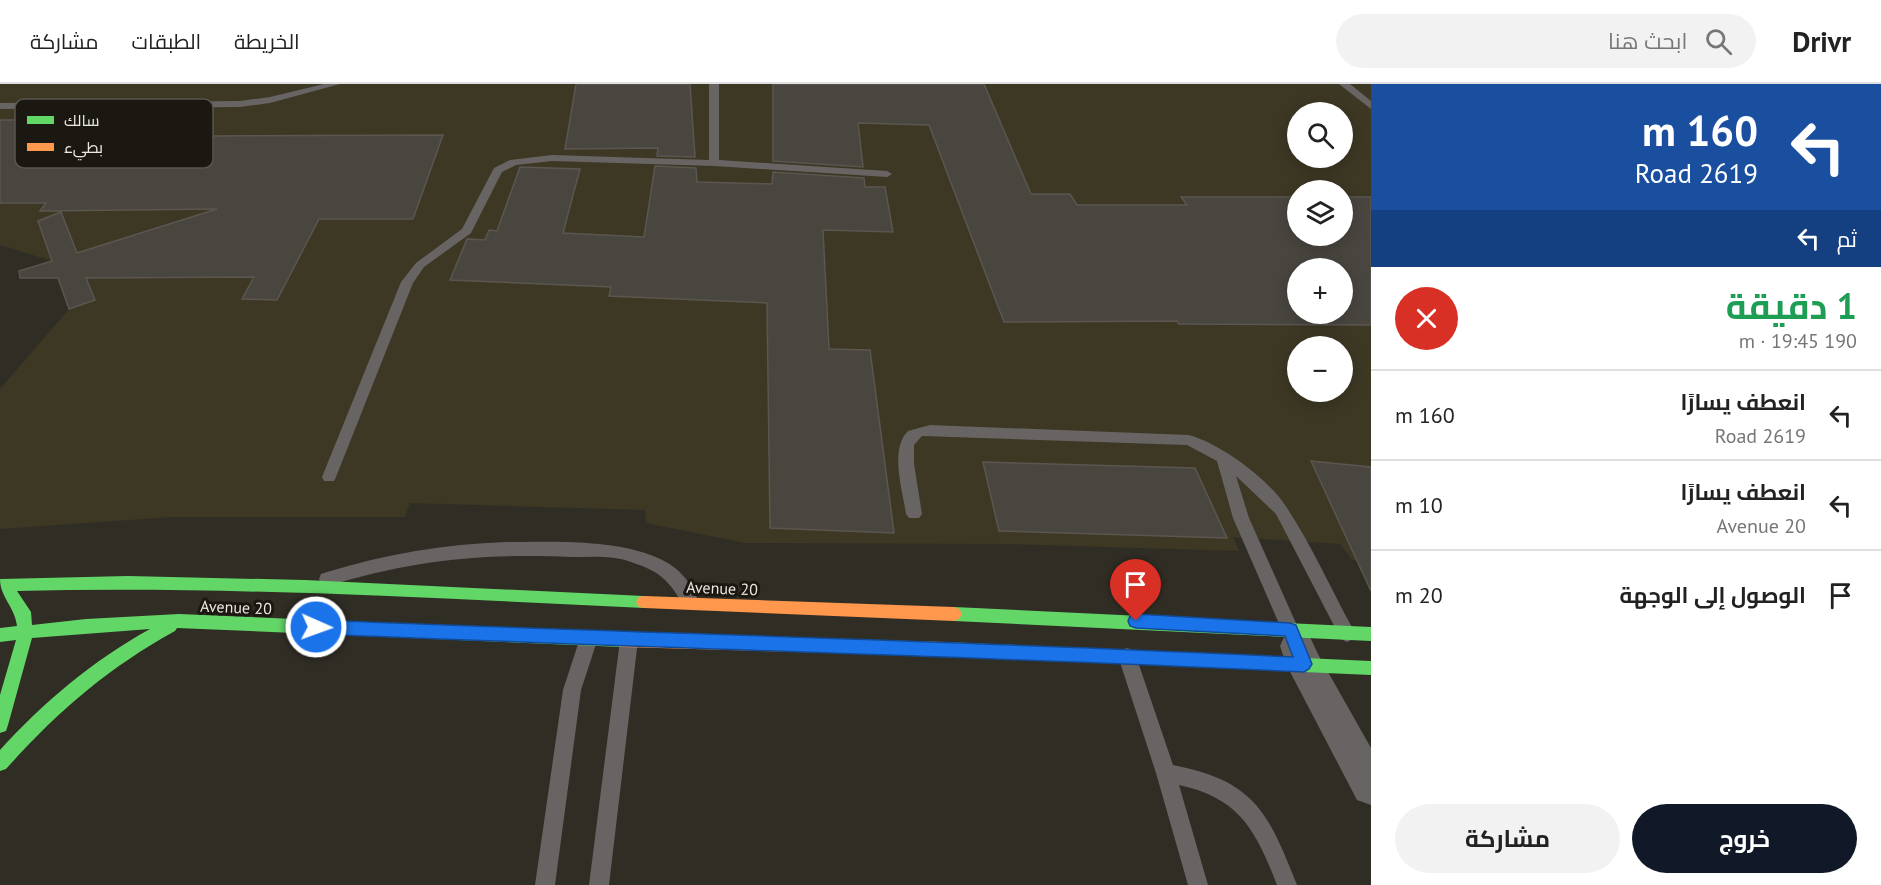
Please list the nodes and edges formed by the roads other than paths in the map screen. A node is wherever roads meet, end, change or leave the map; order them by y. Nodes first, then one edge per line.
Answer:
1 (335, 84) edge
2 (714, 84) edge
3 (1344, 84) edge
4 (213, 104) edge
5 (0, 106) edge
6 (15, 106) edge
7 (1371, 106) edge
8 (714, 163) junction
9 (887, 174) dead end
10 (1224, 460) junction
11 (330, 477) dead end
12 (914, 514) dead end
13 (37, 584) junction
14 (2, 585) edge
15 (305, 586) junction
16 (16, 601) junction
17 (606, 602) junction
18 (691, 603) junction
19 (2, 615) dead end
20 (1114, 620) junction
21 (179, 621) junction
22 (594, 627) junction
23 (1290, 630) junction
24 (1346, 632) junction
25 (1371, 633) edge
26 (25, 634) junction
27 (0, 635) edge
28 (629, 640) junction
29 (1123, 646) junction
30 (1304, 664) junction
31 (1369, 668) edge
32 (0, 725) edge
33 (0, 762) edge
34 (1166, 773) junction
35 (1371, 786) edge
36 (545, 885) edge
37 (599, 885) edge
38 (1198, 885) edge
39 (1287, 885) edge

1 - 4 lane
2 - 8 lane
3 - 7 lane
5 - 6 lane
8 - 9 lane
8 - 11 lane
10 - 12 lane
10 - 23 lane
10 - 24 lane
13 - 14 main road, Avenue 20
13 - 15 main road, Avenue 20
13 - 16 main road
14 - 16 main road
15 - 17 main road, Avenue 20
15 - 18 lane
16 - 19 main road
16 - 26 main road
17 - 18 main road, Avenue 20
17 - 22 main road
18 - 20 main road, Avenue 20
20 - 23 main road, Avenue 20
20 - 29 main road
21 - 22 main road, Avenue 20
21 - 26 main road, Avenue 20
21 - 33 main road
22 - 28 main road, Avenue 20
22 - 36 lane
23 - 24 main road, Avenue 20
23 - 30 street
24 - 25 main road, Avenue 20
24 - 31 lane
26 - 27 main road, Avenue 20
26 - 32 main road
28 - 29 main road, Avenue 20
28 - 37 lane
29 - 30 main road, Avenue 20
29 - 34 lane
30 - 31 main road, Avenue 20
30 - 35 street
34 - 38 lane
34 - 39 lane

